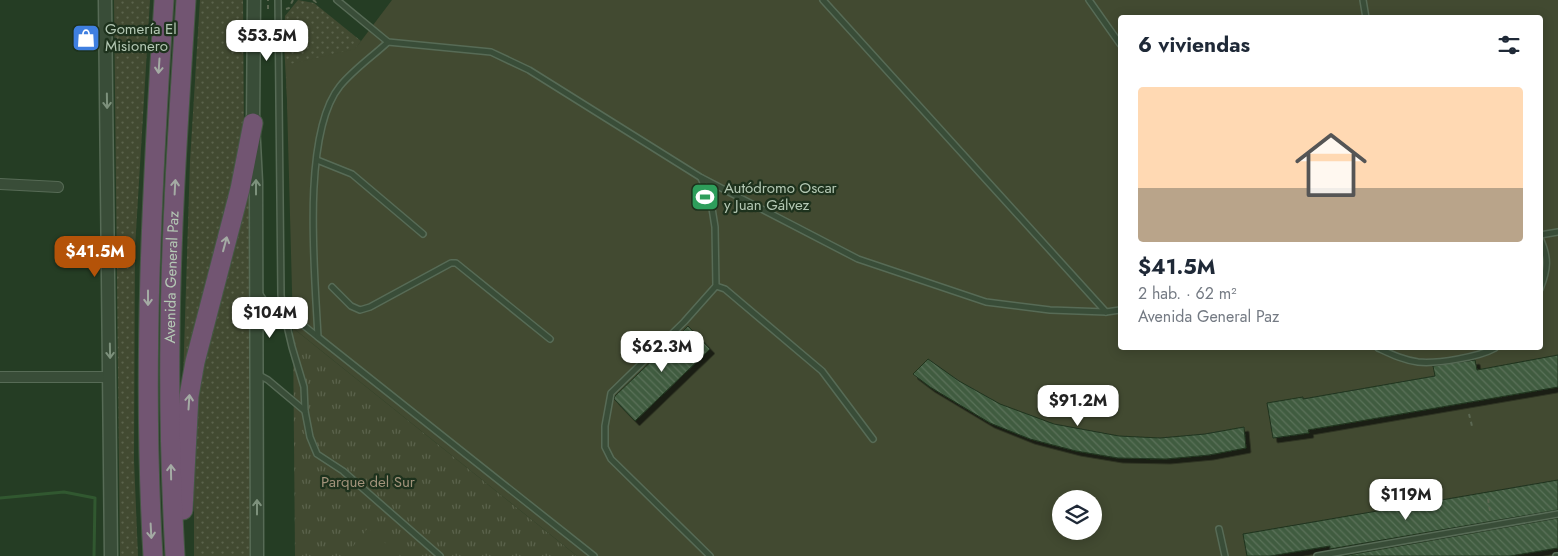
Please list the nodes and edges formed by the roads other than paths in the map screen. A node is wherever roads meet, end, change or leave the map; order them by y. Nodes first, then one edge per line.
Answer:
1 (105, 0) edge
2 (164, 0) edge
3 (186, 0) edge
4 (254, 0) edge
5 (278, 0) edge
6 (338, 0) edge
7 (823, 0) edge
8 (1089, 0) edge
9 (1363, 0) edge
10 (1366, 15) edge
11 (1118, 41) edge
12 (388, 42) junction
13 (254, 124) junction
14 (317, 160) junction
15 (700, 178) junction
16 (0, 184) edge
17 (58, 187) dead end
18 (1558, 232) edge
19 (423, 234) dead end
20 (1543, 235) edge
21 (1543, 243) edge
22 (1543, 280) edge
23 (716, 286) junction
24 (332, 287) dead end
25 (256, 288) junction
26 (283, 309) junction
27 (1118, 310) edge
28 (1106, 312) junction
29 (284, 316) junction
30 (318, 337) junction
31 (550, 338) dead end
32 (1382, 350) edge
33 (1490, 350) edge
34 (256, 374) junction
35 (0, 377) edge
36 (110, 377) junction
37 (306, 411) junction
38 (872, 439) dead end
39 (1558, 514) edge
40 (1219, 529) dead end
41 (111, 556) edge
42 (152, 556) edge
43 (175, 556) edge
44 (181, 556) edge
45 (257, 556) edge
46 (440, 556) edge
47 (594, 556) edge
48 (710, 556) edge
49 (1225, 556) edge
50 (1317, 556) edge

1 -> 36 street
2 -> 42 highway, Avenida General Paz
43 -> 3 highway, Avenida General Paz
4 - 13 street
5 - 26 lane
6 - 12 lane
7 - 28 lane
8 - 11 lane
9 - 10 lane
12 - 14 lane
12 - 15 lane
25 -> 13 street
44 -> 13 highway
14 - 19 lane
14 - 30 lane
15 - 23 lane
15 - 28 lane
16 - 17 street
18 - 20 lane
21 - 22 lane
23 - 38 lane
23 - 48 lane
24 - 31 lane
25 - 29 lane
25 - 34 street
26 - 29 lane
26 - 30 lane
27 - 28 lane
29 - 37 lane
30 - 47 lane
32 - 33 lane
34 - 37 lane
45 -> 34 street
35 - 36 street
36 - 41 street
37 - 46 lane
39 - 50 lane
40 - 49 lane

